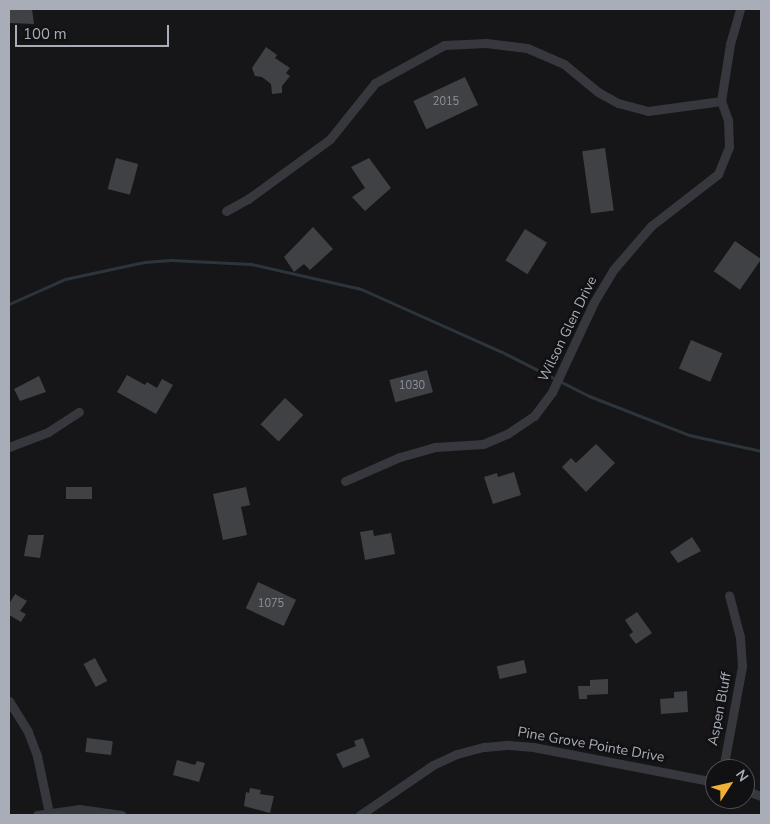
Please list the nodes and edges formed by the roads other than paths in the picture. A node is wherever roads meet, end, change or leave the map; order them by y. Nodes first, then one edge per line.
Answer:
1 (740, 9) edge
2 (721, 101) junction
3 (226, 211) dead end
4 (79, 412) dead end
5 (9, 447) edge
6 (345, 481) dead end
7 (729, 594) dead end
8 (9, 701) edge
9 (725, 759) edge
10 (705, 780) edge
11 (49, 813) junction
12 (37, 815) edge
13 (122, 815) edge
14 (360, 815) edge

1 - 2 street, Wilson Glen Drive
2 - 3 street
2 - 6 street, Wilson Glen Drive
4 - 5 street
7 - 9 street, Aspen Bluff
8 - 11 street
10 - 14 street, Pine Grove Pointe Drive
11 - 12 street
11 - 13 street

